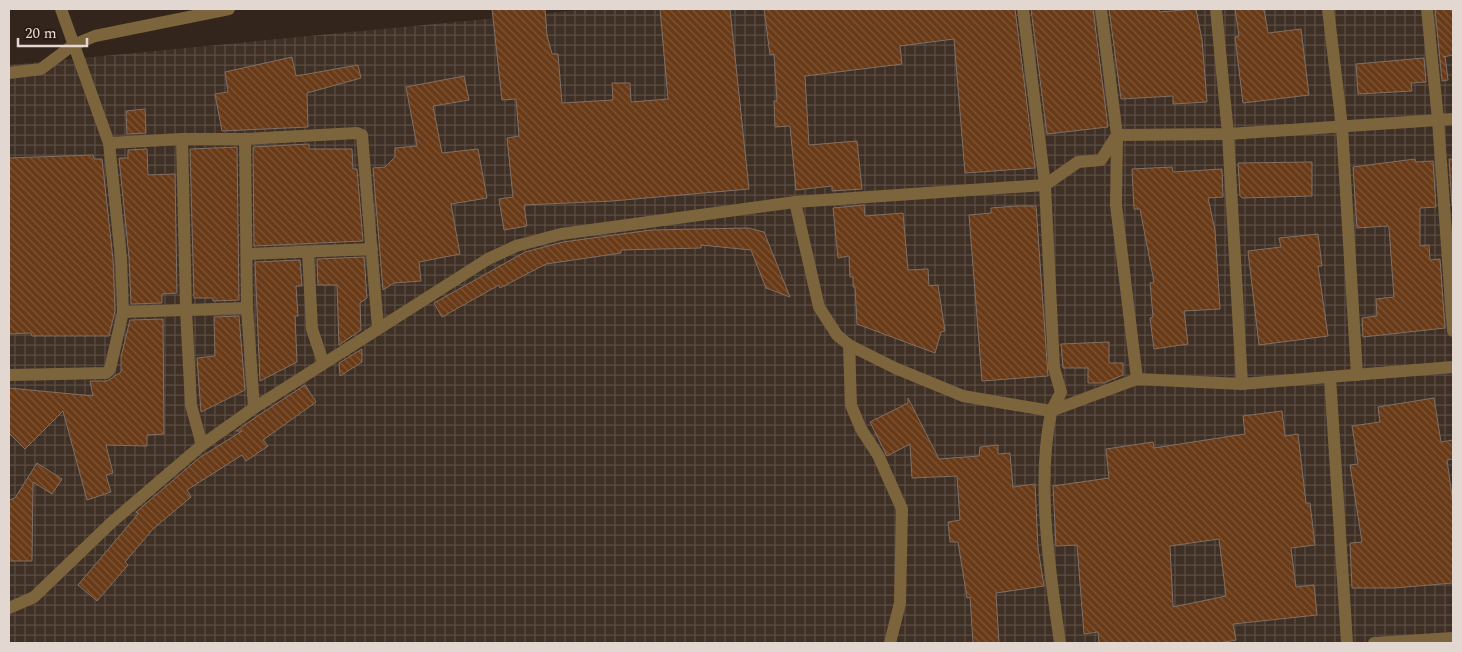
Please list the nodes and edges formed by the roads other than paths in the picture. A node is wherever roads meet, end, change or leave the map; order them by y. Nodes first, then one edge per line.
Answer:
1 (61, 9) edge
2 (229, 9) edge
3 (1023, 9) edge
4 (1101, 9) edge
5 (1216, 9) edge
6 (1328, 9) edge
7 (1427, 9) edge
8 (213, 10) edge
9 (73, 45) junction
10 (9, 73) edge
11 (1453, 119) edge
12 (1438, 120) junction
13 (1342, 127) junction
14 (1228, 134) junction
15 (1117, 135) junction
16 (182, 138) junction
17 (246, 140) junction
18 (109, 143) junction
19 (1045, 185) junction
20 (795, 202) junction
21 (372, 249) junction
22 (308, 252) junction
23 (247, 254) junction
24 (247, 308) junction
25 (186, 310) junction
26 (123, 312) junction
27 (378, 328) junction
28 (1453, 331) edge
29 (849, 345) junction
30 (323, 362) junction
31 (1453, 367) edge
32 (9, 375) edge
33 (1357, 375) junction
34 (1330, 378) junction
35 (1137, 379) junction
36 (1242, 384) junction
37 (254, 408) junction
38 (1052, 411) junction
39 (202, 445) junction
40 (9, 608) edge
41 (1453, 638) edge
42 (890, 643) edge
43 (1060, 643) edge
44 (1347, 643) edge
45 (1374, 643) edge

1 - 9 street
2 - 8 street
3 - 19 street
4 - 15 street
5 - 14 street
6 - 13 street
7 - 12 street
8 - 9 street
9 - 10 street
9 - 18 street
11 - 12 street
12 - 13 street
12 - 28 street
13 - 14 street
13 - 33 street
14 - 15 street
14 - 36 street
15 - 19 street
15 - 35 street
16 - 17 street
16 - 18 street
16 - 25 street
17 - 21 street
17 - 23 street
18 - 26 street
19 - 20 street
19 - 38 street
20 - 27 street
20 - 29 street
21 - 22 street
21 - 27 street
22 - 23 street
22 - 30 street
23 - 24 street
24 - 25 street
24 - 37 street
25 - 26 street
25 - 39 street
26 - 32 street
27 - 30 street
29 - 38 street
29 - 42 street
30 - 37 street
31 - 33 street
33 - 34 street
34 - 36 street
34 - 44 street
35 - 36 street
35 - 38 street
37 - 39 street
38 - 43 street
39 - 40 street
41 - 45 street

